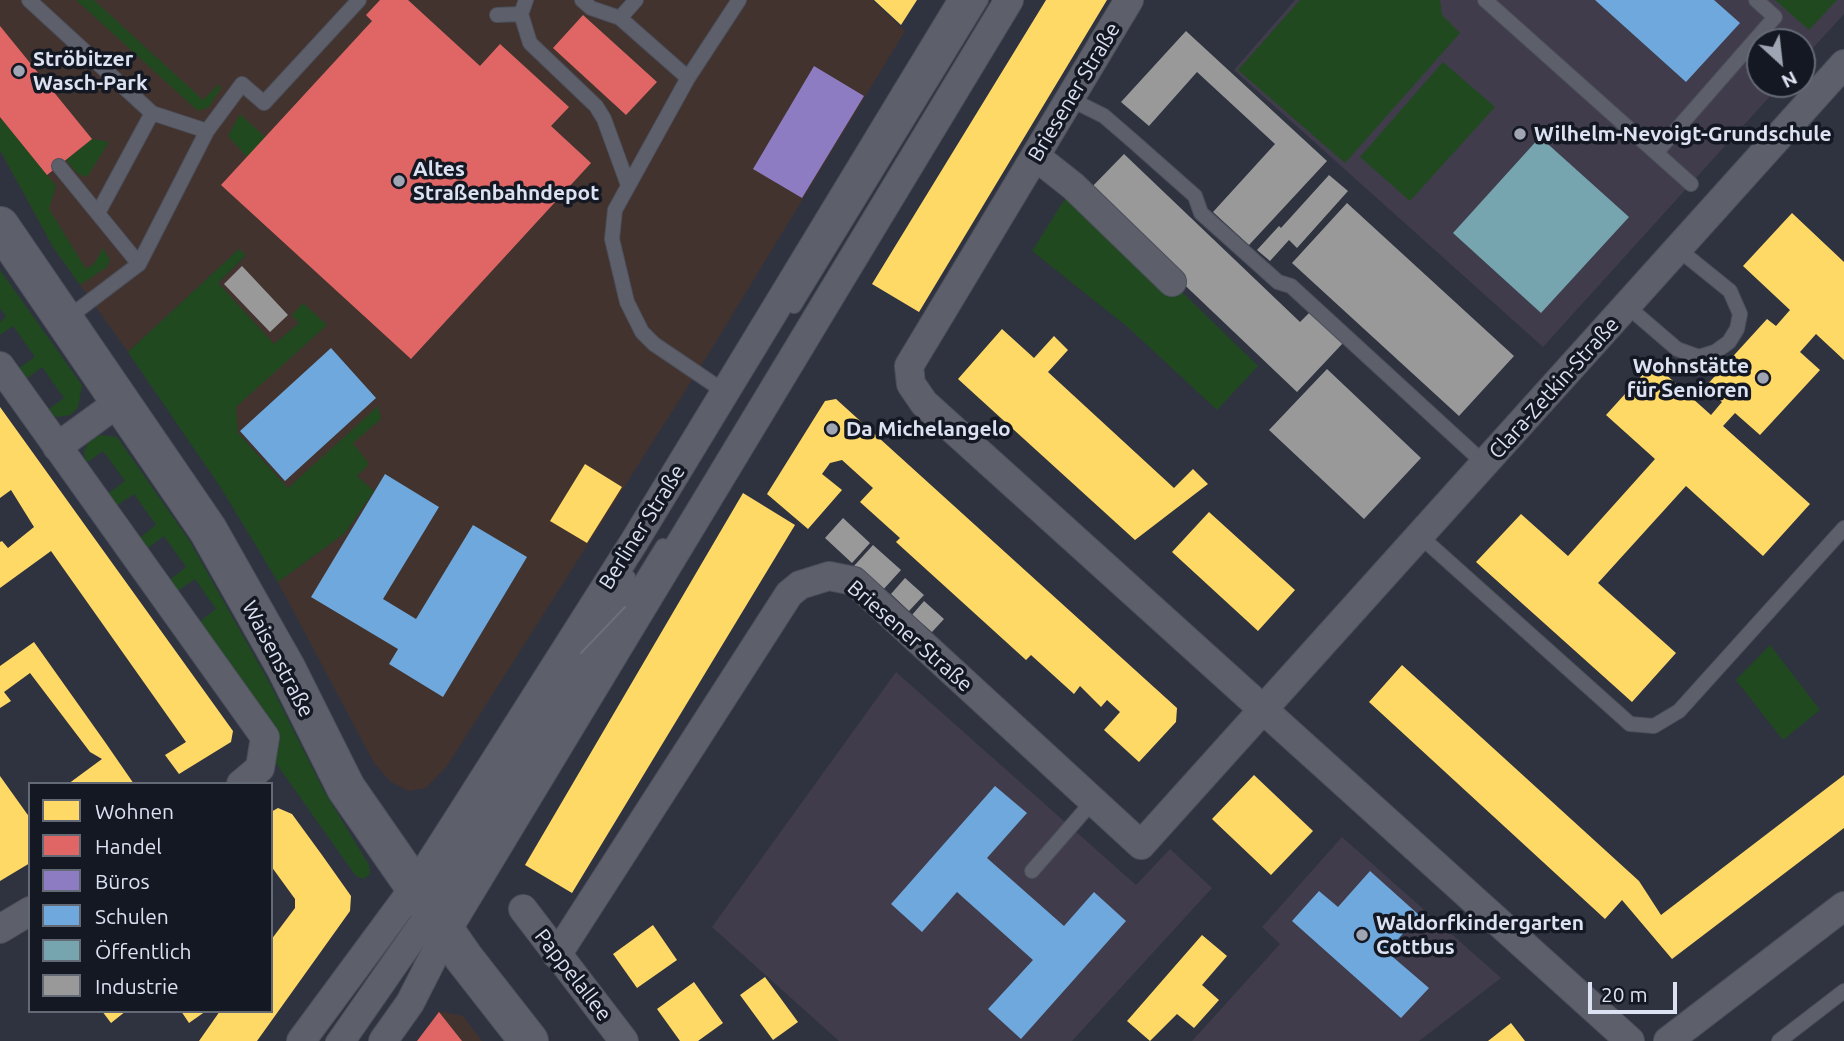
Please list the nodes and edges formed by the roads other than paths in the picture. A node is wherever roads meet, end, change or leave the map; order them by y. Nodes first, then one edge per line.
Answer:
1 (29, 0) edge
2 (359, 0) edge
3 (526, 0) edge
4 (582, 0) edge
5 (636, 0) edge
6 (739, 0) edge
7 (963, 0) edge
8 (981, 0) edge
9 (997, 0) edge
10 (1009, 0) edge
11 (1129, 0) edge
12 (1485, 0) edge
13 (1756, 0) edge
14 (521, 14) junction
15 (497, 15) dead end
16 (620, 18) junction
17 (1844, 64) edge
18 (688, 78) junction
19 (1070, 99) junction
20 (152, 113) junction
21 (207, 131) junction
22 (1656, 153) junction
23 (1035, 156) junction
24 (59, 166) dead end
25 (1690, 184) dead end
26 (628, 185) junction
27 (98, 213) junction
28 (0, 226) edge
29 (1678, 249) junction
30 (139, 264) junction
31 (1172, 282) dead end
32 (1627, 306) junction
33 (64, 321) junction
34 (0, 366) edge
35 (725, 392) junction
36 (119, 402) junction
37 (57, 447) junction
38 (1485, 464) junction
39 (1844, 528) edge
40 (1420, 536) junction
41 (1264, 711) junction
42 (243, 782) edge
43 (1093, 801) junction
44 (1032, 871) dead end
45 (1844, 906) edge
46 (523, 909) dead end
47 (430, 911) junction
48 (28, 912) edge
49 (0, 929) edge
50 (557, 955) junction
51 (1844, 991) edge
52 (301, 1041) edge
53 (333, 1041) edge
54 (349, 1041) edge
55 (383, 1041) edge
56 (529, 1041) edge
57 (624, 1041) edge
58 (1630, 1041) edge
59 (1668, 1041) edge
60 (1779, 1041) edge

1 - 20 lane
2 - 21 lane
3 - 14 lane
4 - 16 lane
5 - 16 lane
6 - 18 lane
7 - 35 street, Berliner Straße
8 - 47 lane
9 - 47 lane
10 - 47 street, Berliner Straße
11 - 19 street, Briesener Straße
12 - 22 lane
13 - 22 lane
14 - 15 lane
14 - 26 lane
16 - 18 lane
17 - 29 street, Clara-Zetkin-Straße
18 - 26 lane
19 - 23 street, Briesener Straße
19 - 38 lane
20 - 21 lane
20 - 27 lane
21 - 30 lane
22 - 25 lane
23 - 31 street
23 - 41 street, Briesener Straße
24 - 27 lane
26 - 35 lane
27 - 30 lane
28 - 33 main road, Waisenstraße
29 - 32 street, Clara-Zetkin-Straße
29 - 32 lane
30 - 33 lane
32 - 38 street, Clara-Zetkin-Straße
33 - 36 main road, Waisenstraße
34 - 37 street
35 - 47 street, Berliner Straße
36 - 37 street
36 - 47 main road, Waisenstraße
37 - 42 street
38 - 40 street, Clara-Zetkin-Straße
39 - 40 lane
40 - 41 street, Clara-Zetkin-Straße
41 - 43 street, Briesener Straße
41 - 58 street, Briesener Straße
43 - 44 lane
43 - 50 street, Briesener Straße
45 - 59 street
46 - 50 street, Pappelallee
47 - 52 street, Berliner Straße
47 - 53 lane
47 - 54 lane
47 - 55 street, Berliner Straße
47 - 56 main road
48 - 49 street
50 - 57 street, Pappelallee
51 - 60 lane

